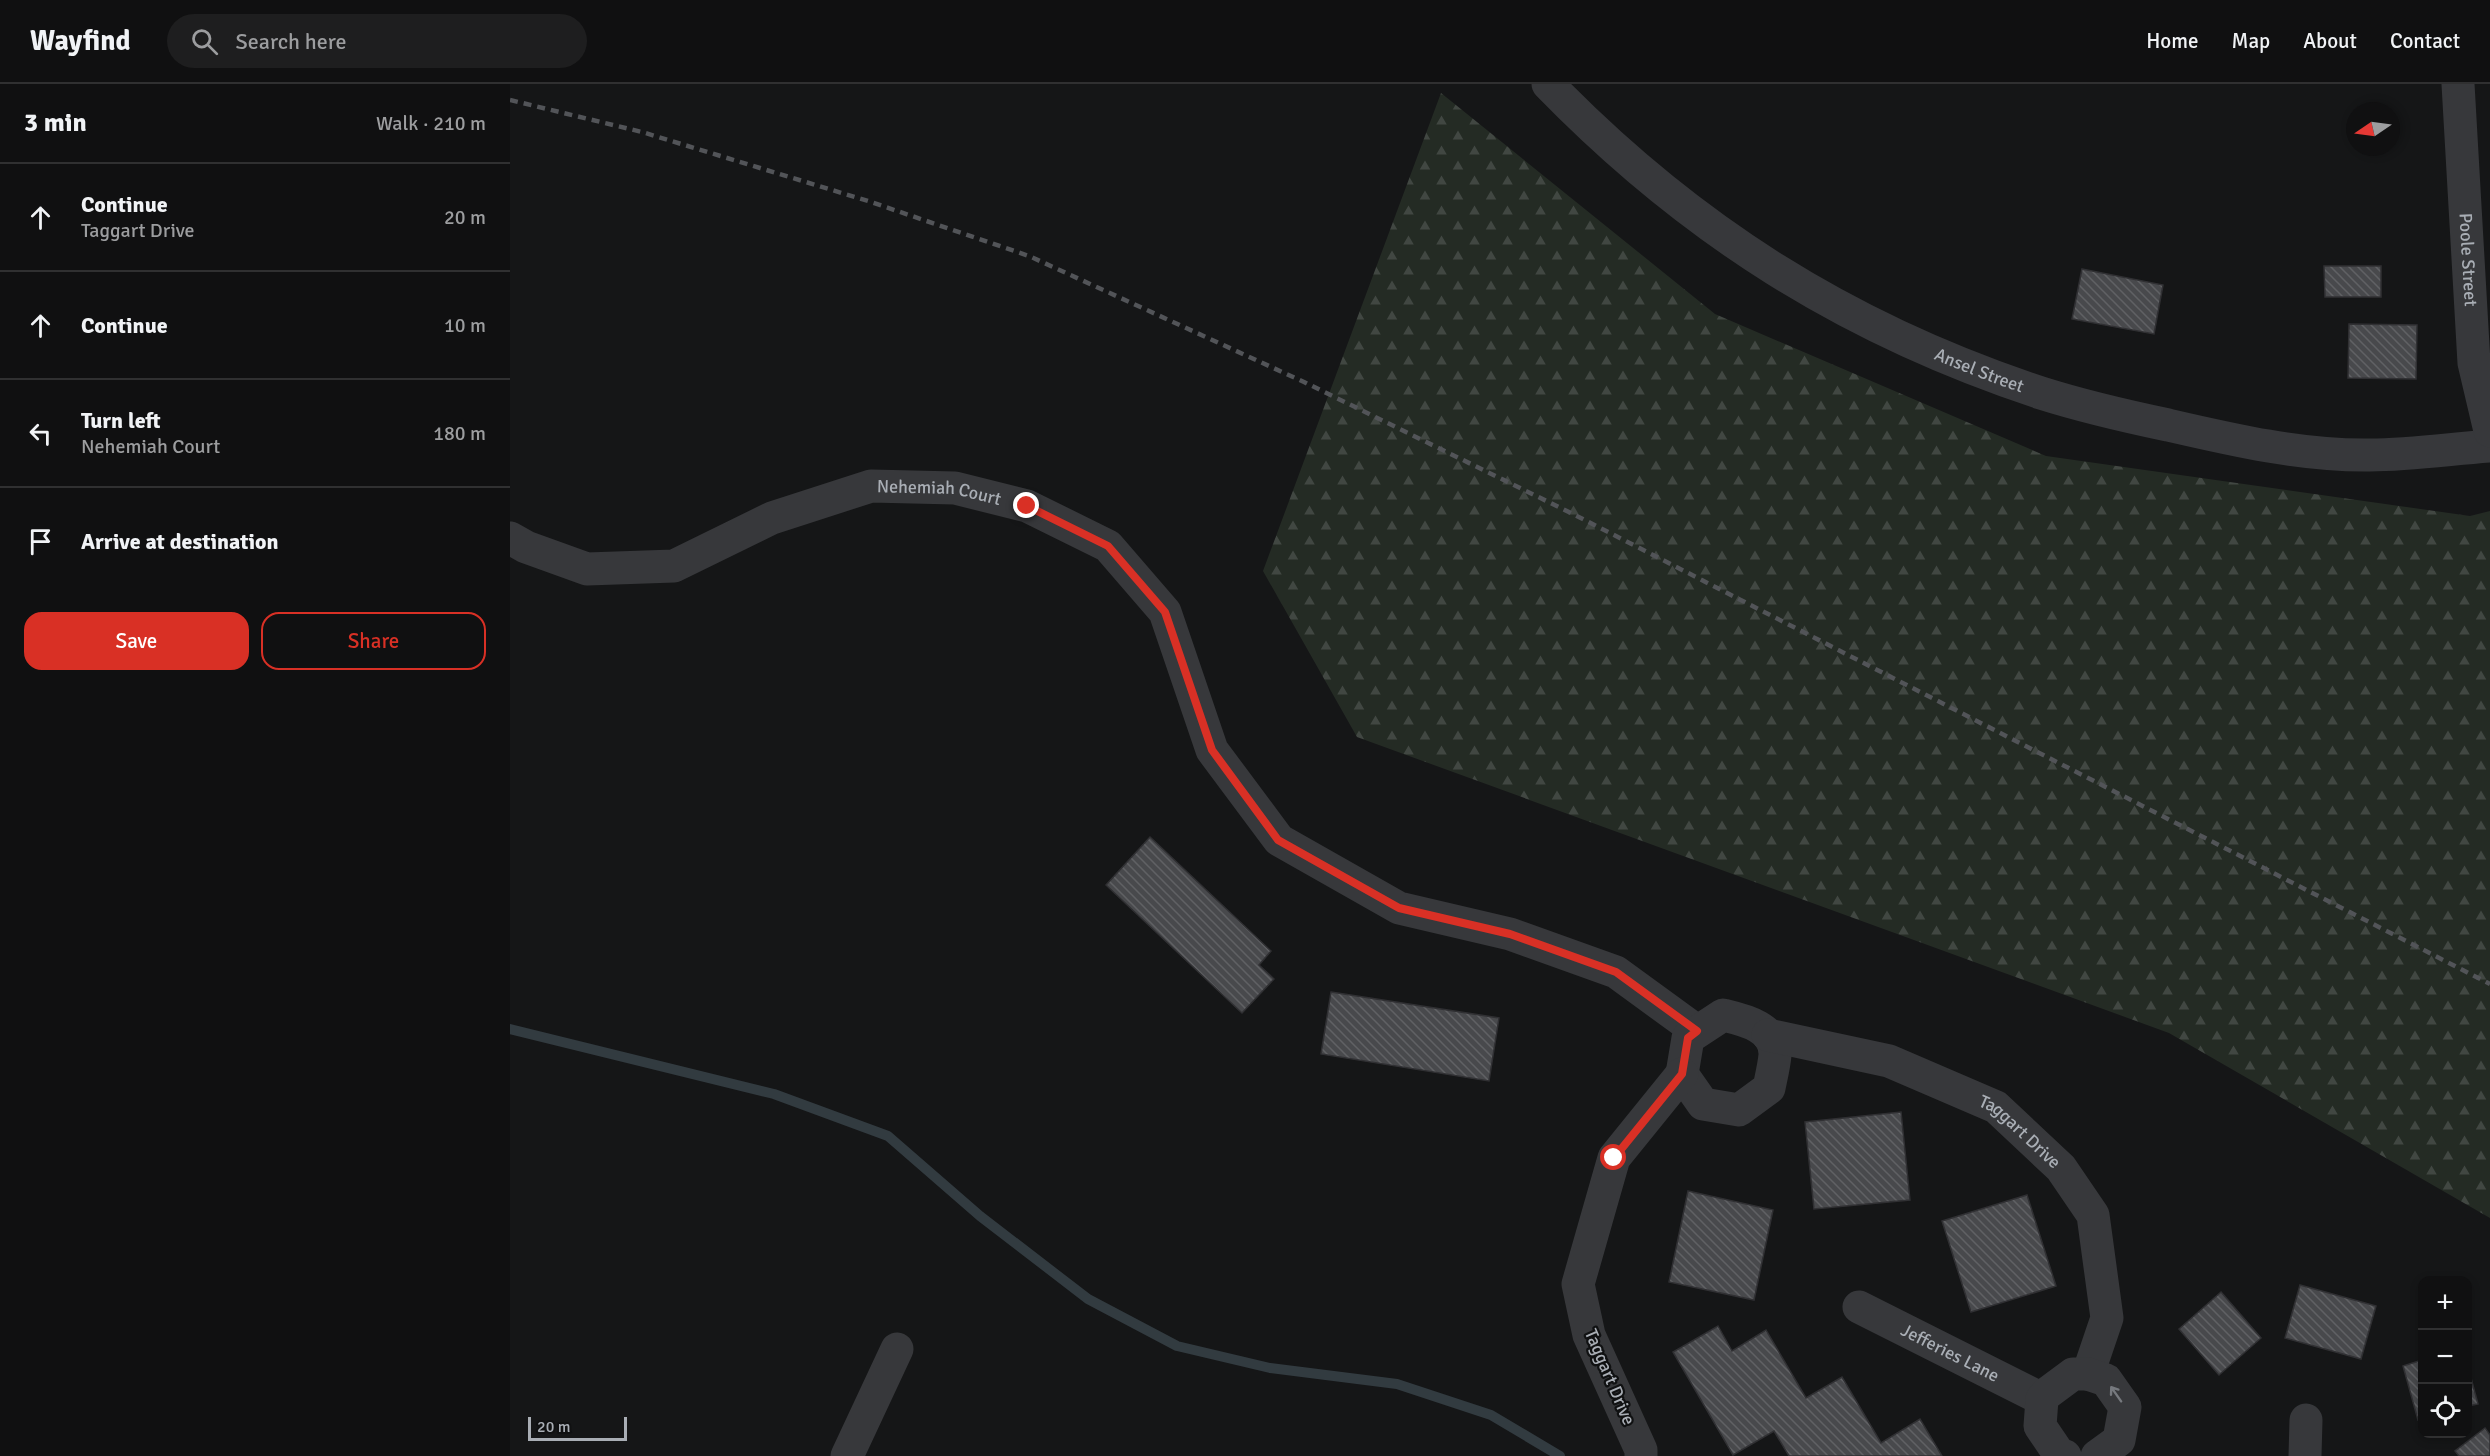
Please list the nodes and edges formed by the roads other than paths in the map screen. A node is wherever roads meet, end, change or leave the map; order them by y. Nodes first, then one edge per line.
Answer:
1 (1548, 84) edge
2 (2458, 84) edge
3 (2490, 431) edge
4 (2490, 446) edge
5 (510, 538) edge
6 (1697, 1031) junction
7 (1768, 1035) junction
8 (1682, 1074) junction
9 (1859, 1307) dead end
10 (897, 1349) dead end
11 (2088, 1374) junction
12 (2042, 1400) junction
13 (2306, 1420) dead end
14 (847, 1456) edge
15 (1641, 1456) edge
16 (2065, 1456) edge
17 (2097, 1456) edge
18 (2305, 1456) edge

1 - 4 street, Ansel Street
2 - 3 street, Poole Street
5 - 6 street, Nehemiah Court
6 - 7 street
6 - 8 street
7 - 8 street
7 - 11 street, Taggart Drive
8 - 15 street, Taggart Drive
9 - 12 street, Jefferies Lane
10 - 14 street
11 - 12 street
17 -> 11 street
12 - 16 street
13 - 18 street

